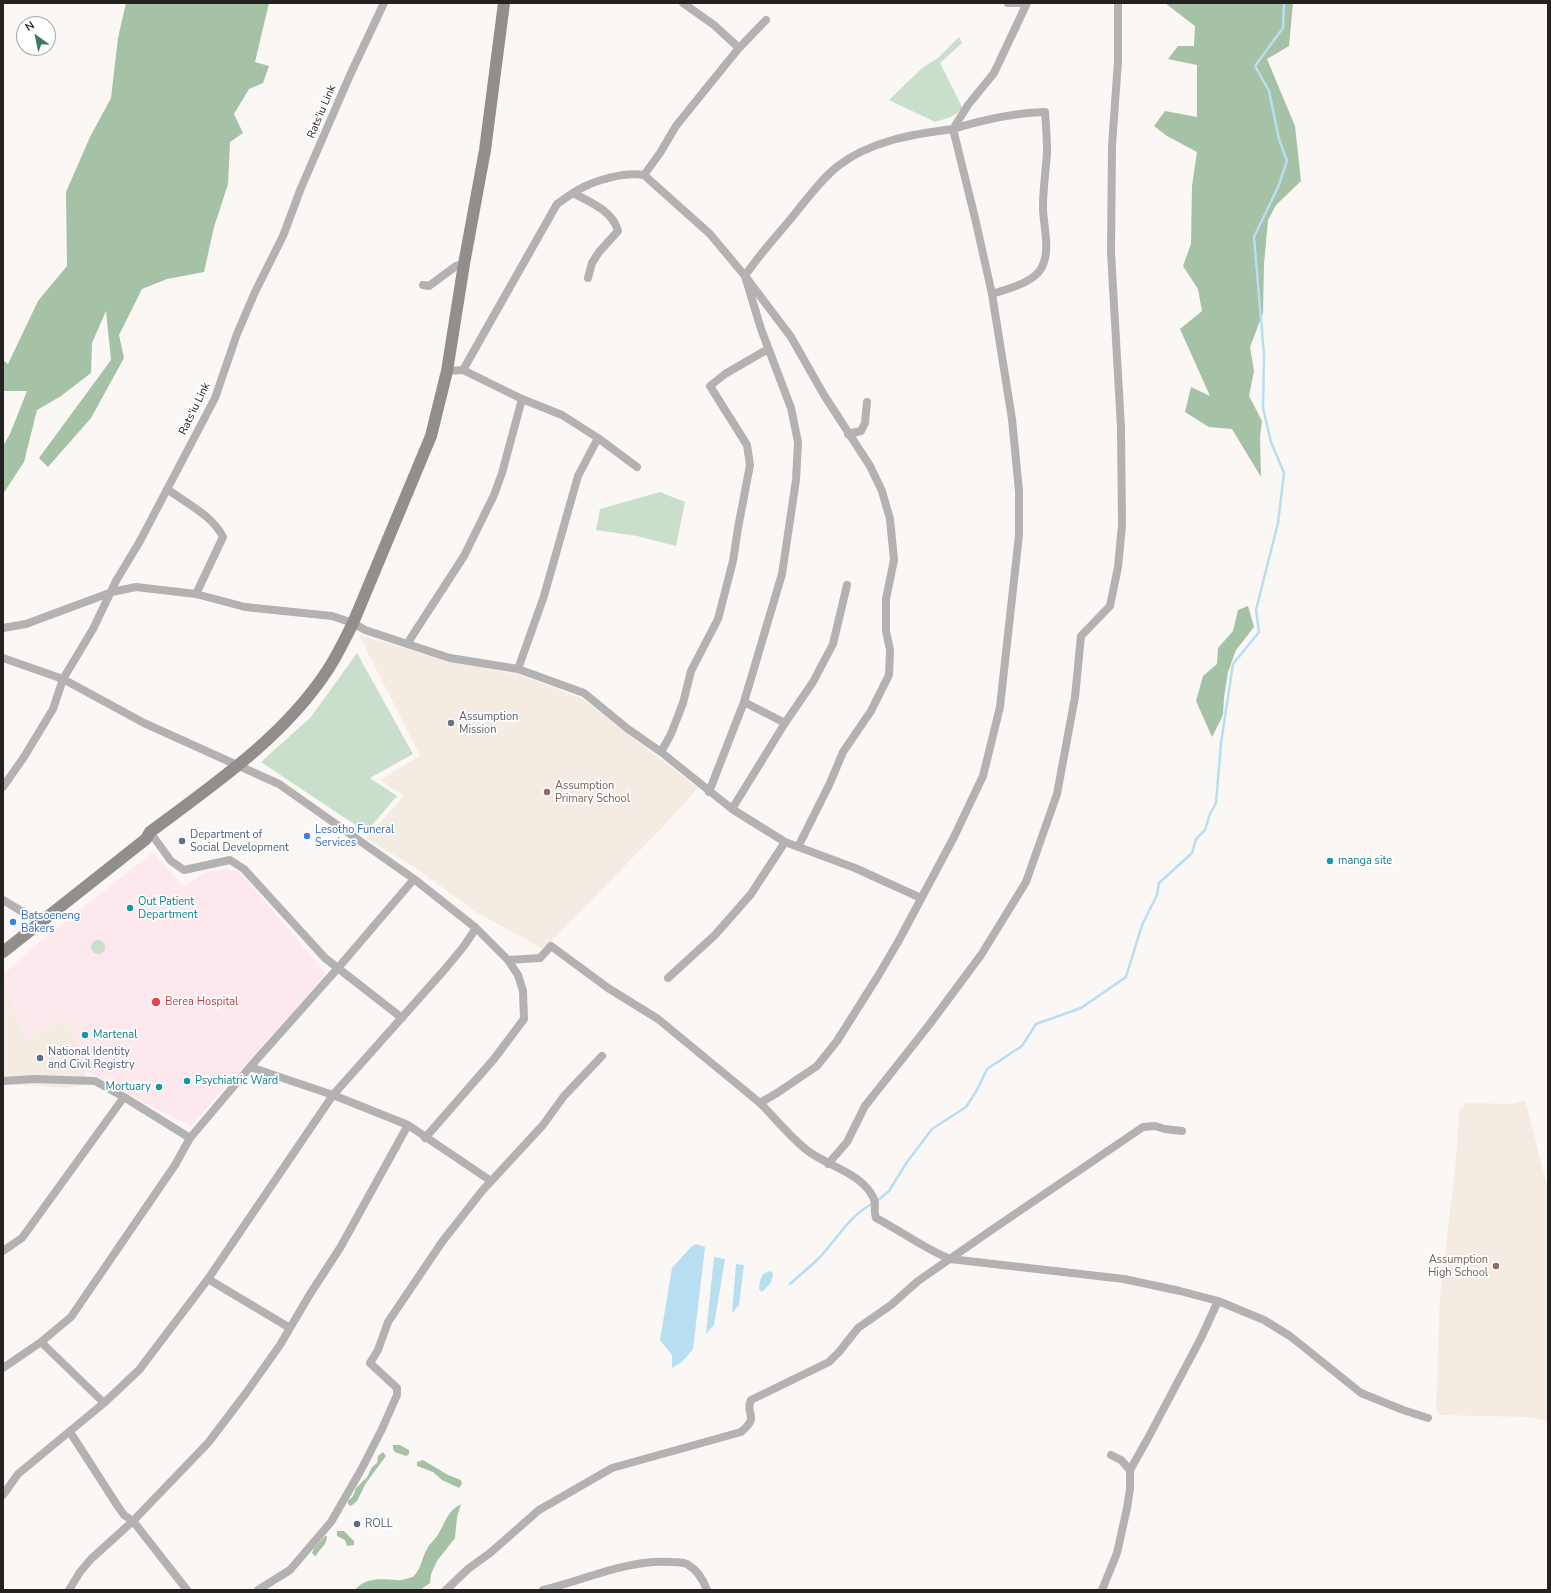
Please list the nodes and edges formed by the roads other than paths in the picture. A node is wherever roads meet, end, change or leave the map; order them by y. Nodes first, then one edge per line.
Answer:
1 (384, 3) edge
2 (504, 3) edge
3 (684, 3) edge
4 (1008, 3) edge
5 (1021, 3) edge
6 (1027, 3) edge
7 (1118, 3) edge
8 (766, 20) dead end
9 (739, 48) junction
10 (952, 129) junction
11 (644, 175) junction
12 (573, 193) junction
13 (464, 264) junction
14 (745, 276) junction
15 (588, 278) dead end
16 (423, 285) dead end
17 (992, 294) junction
18 (768, 349) junction
19 (463, 370) junction
20 (447, 371) junction
21 (522, 399) junction
22 (867, 402) dead end
23 (848, 434) junction
24 (598, 438) junction
25 (637, 467) dead end
26 (167, 490) junction
27 (847, 585) dead end
28 (112, 592) junction
29 (196, 594) junction
30 (352, 623) junction
31 (3, 628) edge
32 (407, 644) junction
33 (3, 658) edge
34 (518, 669) junction
35 (63, 679) junction
36 (744, 702) junction
37 (785, 723) junction
38 (661, 752) junction
39 (239, 765) junction
40 (3, 787) edge
41 (709, 792) junction
42 (732, 809) junction
43 (150, 832) junction
44 (786, 842) junction
45 (798, 846) junction
46 (414, 880) junction
47 (921, 898) junction
48 (3, 900) edge
49 (41, 923) junction
50 (476, 928) junction
51 (3, 952) edge
52 (508, 960) junction
53 (338, 968) junction
54 (668, 978) dead end
55 (402, 1018) junction
56 (602, 1056) dead end
57 (250, 1067) junction
58 (3, 1081) edge
59 (333, 1095) junction
60 (124, 1097) junction
61 (760, 1103) junction
62 (408, 1125) junction
63 (1182, 1131) dead end
64 (190, 1138) junction
65 (424, 1138) junction
66 (828, 1164) junction
67 (491, 1181) junction
68 (3, 1252) edge
69 (950, 1259) junction
70 (208, 1280) junction
71 (1218, 1301) junction
72 (290, 1328) junction
73 (41, 1342) junction
74 (3, 1368) edge
75 (104, 1403) junction
76 (1428, 1418) dead end
77 (70, 1432) junction
78 (1111, 1455) dead end
79 (1130, 1470) junction
80 (3, 1495) edge
81 (133, 1521) junction
82 (69, 1590) edge
83 (187, 1590) edge
84 (258, 1590) edge
85 (446, 1590) edge
86 (543, 1590) edge
87 (707, 1590) edge
88 (1102, 1590) edge

1 - 26 street, Rats'iu Link
2 - 13 main road
3 - 9 street
4 - 5 street
6 - 10 street
7 - 66 street
8 - 9 street
9 - 11 street
10 - 14 street
10 - 17 street
10 - 17 street
11 - 12 street
11 - 14 street
12 - 15 street
12 - 19 street
13 - 16 street
13 - 20 main road
14 - 18 street
14 - 23 street
17 - 47 street
18 - 36 street
18 - 38 street
19 - 20 street
19 - 21 street
20 - 30 main road
21 - 24 street
21 - 32 street
22 - 23 street
23 - 45 street
24 - 25 street
24 - 34 street
26 - 28 street, Rats'iu Link
26 - 29 street
27 - 37 street
28 - 29 street
28 - 31 street
28 - 35 street, Rats'iu Link
29 - 30 street
30 - 32 street
30 - 39 main road
32 - 34 street
33 - 35 street
34 - 38 street
35 - 39 street
35 - 40 street, Rats'iu Link
36 - 37 street
36 - 41 street
37 - 42 street
38 - 41 street
39 - 43 main road
39 - 46 street
41 - 42 street
42 - 44 street
43 - 49 main road
43 - 53 street
44 - 45 street
44 - 54 street
45 - 47 street
46 - 50 street
46 - 53 street
47 - 61 street
48 - 49 street
49 - 51 main road
50 - 52 street
50 - 55 street
52 - 61 street
52 - 65 street
53 - 55 street
53 - 57 street
55 - 59 street
56 - 67 street
57 - 59 street
57 - 64 street
58 - 60 street
59 - 62 street
59 - 70 street
60 - 64 street
60 - 68 street
61 - 66 street
62 - 65 street
62 - 72 street
63 - 69 street
64 - 73 street
65 - 67 street
66 - 69 street
67 - 84 street
69 - 71 street
69 - 85 street
70 - 72 street
70 - 75 street
71 - 76 street
71 - 79 street
72 - 81 street
73 - 74 street
73 - 75 street
75 - 77 street
77 - 80 street
77 - 81 street
78 - 79 street
79 - 88 street
81 - 82 street
81 - 83 street
86 - 87 street

